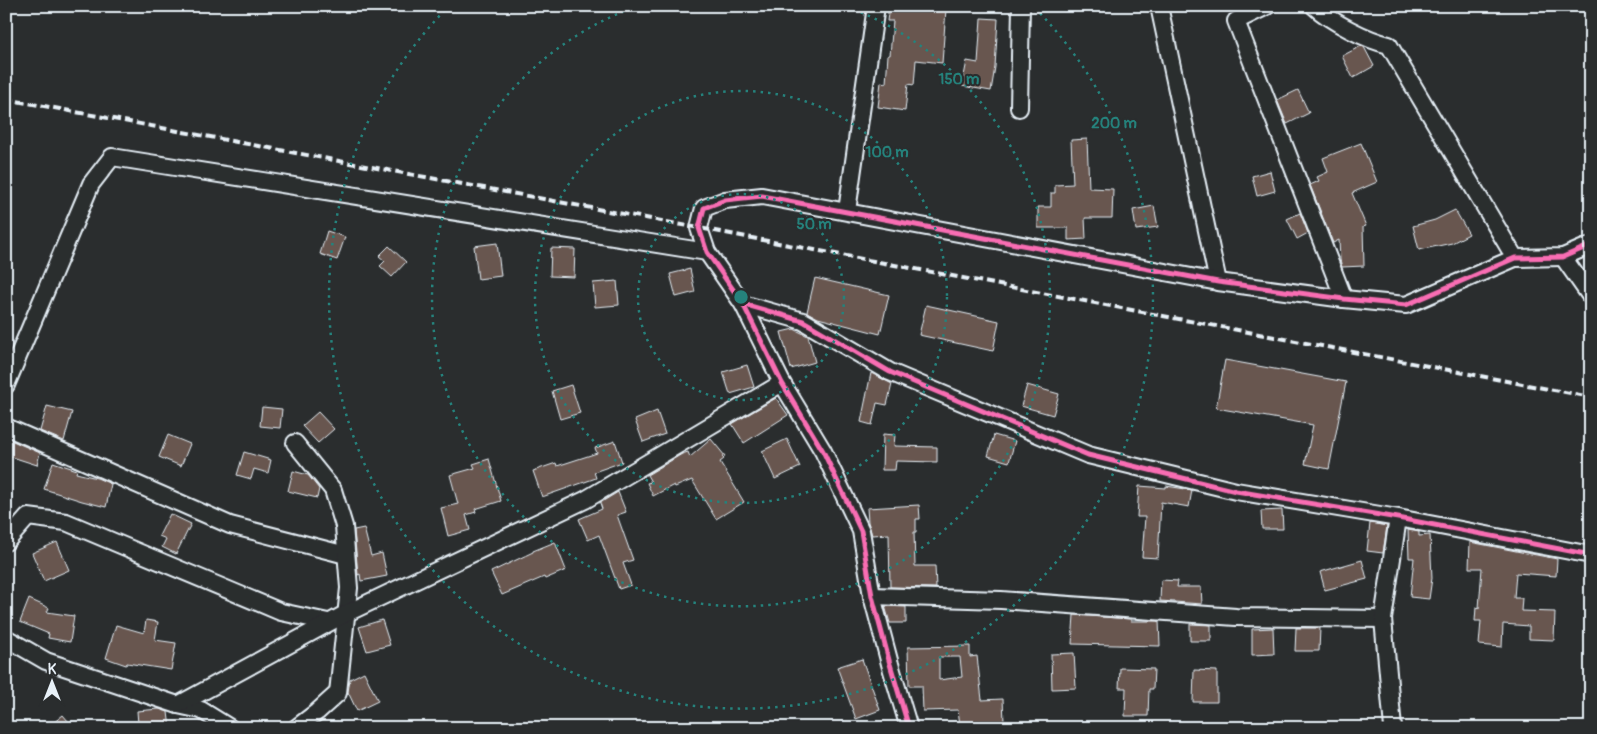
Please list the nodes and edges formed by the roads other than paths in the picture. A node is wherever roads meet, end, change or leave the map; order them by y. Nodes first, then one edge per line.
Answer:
1 (876, 6) edge
2 (1021, 6) edge
3 (1159, 6) edge
4 (1267, 6) edge
5 (1314, 6) edge
6 (1019, 108) dead end
7 (847, 211) junction
8 (1591, 245) edge
9 (707, 252) junction
10 (1562, 257) junction
11 (1515, 258) junction
12 (1218, 282) junction
13 (1591, 297) edge
14 (1344, 299) junction
15 (743, 304) junction
16 (782, 383) junction
17 (6, 385) edge
18 (6, 427) edge
19 (296, 443) dead end
20 (1398, 518) junction
21 (6, 542) edge
22 (1591, 555) edge
23 (346, 556) junction
24 (872, 596) junction
25 (347, 613) junction
26 (1383, 618) junction
27 (328, 622) junction
28 (6, 638) edge
29 (178, 705) junction
30 (230, 728) edge
31 (296, 728) edge
32 (909, 728) edge
33 (1392, 728) edge

1 - 7 street
2 - 6 street
3 - 12 street
4 - 14 street
5 - 11 street
7 - 9 street
7 - 12 street
8 - 10 street
9 - 15 street
9 - 17 street
10 - 11 street
10 - 13 street
11 - 14 street
12 - 14 street
15 - 16 street
15 - 20 street
16 - 24 street
16 - 25 street
18 - 23 street
19 - 23 street
20 - 22 street
20 - 26 street
21 - 27 street
23 - 25 street
24 - 26 street
24 - 32 street
25 - 27 street
25 - 31 street
26 - 33 street
27 - 29 street
28 - 29 street
29 - 30 street

